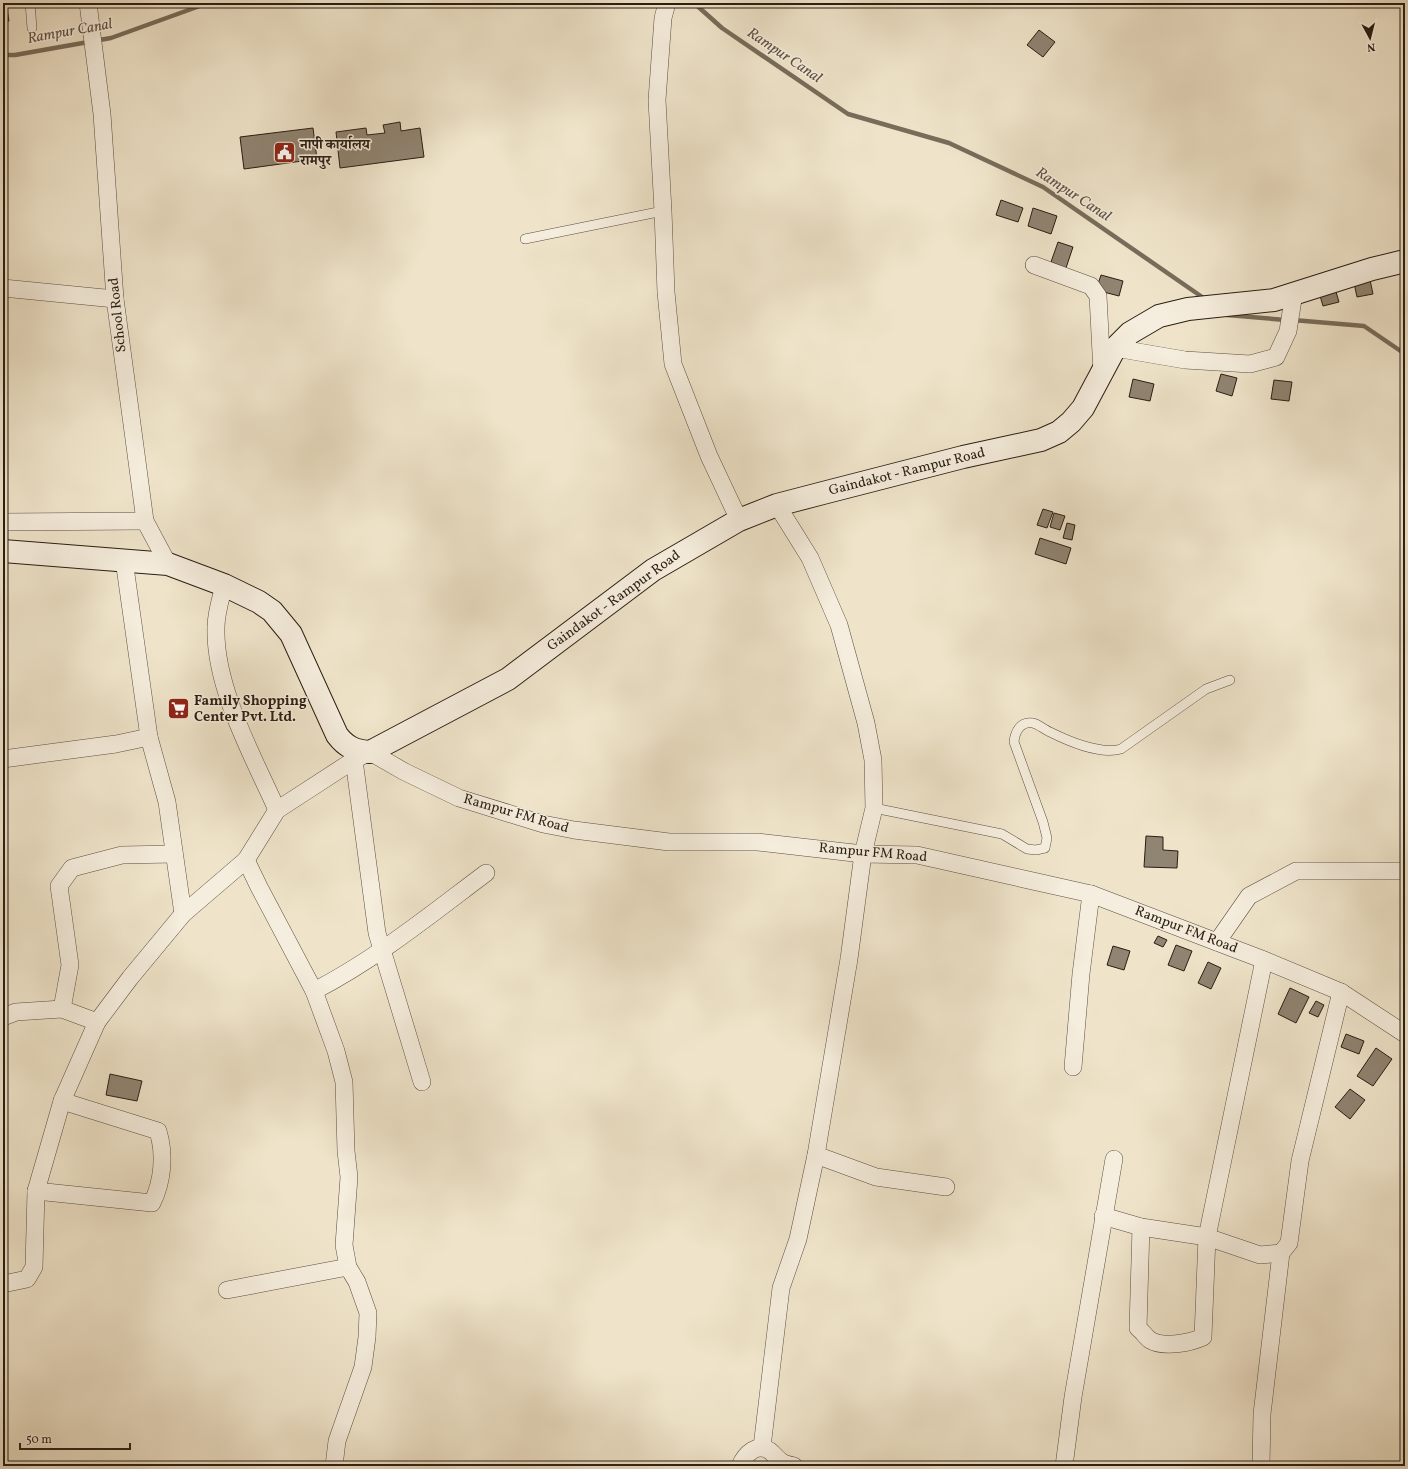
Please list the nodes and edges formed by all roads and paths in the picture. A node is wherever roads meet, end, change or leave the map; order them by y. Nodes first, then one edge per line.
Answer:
1 (30, 3) edge
2 (88, 3) edge
3 (667, 3) edge
4 (32, 28) dead end
5 (663, 211) junction
6 (525, 239) dead end
7 (1405, 261) edge
8 (1034, 265) dead end
9 (3, 288) edge
10 (1294, 293) junction
11 (115, 299) junction
12 (1115, 348) junction
13 (1102, 372) junction
14 (777, 505) junction
15 (739, 520) junction
16 (146, 521) junction
17 (3, 522) edge
18 (3, 552) edge
19 (124, 560) junction
20 (168, 564) junction
21 (224, 585) junction
22 (1230, 680) dead end
23 (149, 737) junction
24 (362, 756) junction
25 (3, 759) edge
26 (874, 808) junction
27 (277, 810) junction
28 (174, 854) junction
29 (863, 854) junction
30 (246, 860) junction
31 (1404, 871) dead end
32 (486, 873) dead end
33 (1091, 894) junction
34 (183, 914) junction
35 (1217, 942) junction
36 (381, 951) junction
37 (1264, 960) junction
38 (314, 991) junction
39 (1341, 992) junction
40 (62, 1009) junction
41 (3, 1017) edge
42 (97, 1022) junction
43 (1405, 1034) edge
44 (1073, 1067) dead end
45 (422, 1082) dead end
46 (62, 1101) junction
47 (816, 1155) junction
48 (1114, 1159) dead end
49 (946, 1187) dead end
50 (36, 1191) junction
51 (1103, 1216) junction
52 (1141, 1227) junction
53 (1207, 1237) junction
54 (1281, 1253) junction
55 (348, 1267) junction
56 (3, 1284) edge
57 (227, 1290) dead end
58 (762, 1447) junction
59 (334, 1466) edge
60 (740, 1466) edge
61 (794, 1466) edge
62 (1064, 1466) edge
63 (1261, 1466) edge

1 - 4 lane
2 - 11 street, School Road
3 - 5 street
5 - 6 lane
5 - 15 street
7 - 10 main road, Gaindakot - Rampur Road
8 - 13 street
9 - 11 street
10 - 12 main road, Gaindakot - Rampur Road
10 - 12 street
11 - 16 street, School Road
12 - 13 main road, Gaindakot - Rampur Road
13 - 14 main road, Gaindakot - Rampur Road
14 - 15 main road, Gaindakot - Rampur Road
14 - 26 street
15 - 24 main road, Gaindakot - Rampur Road
16 - 17 street
16 - 20 street, School Road
18 - 19 main road
19 - 20 main road
19 - 23 street
20 - 21 main road
21 - 24 main road
21 - 27 street
22 - 26 lane
23 - 25 street
23 - 28 street
24 - 27 street
24 - 29 street, Rampur FM Road
24 - 36 street
26 - 29 street
27 - 30 street
28 - 34 street
28 - 40 street
29 - 33 street, Rampur FM Road
29 - 47 street
30 - 34 street
30 - 38 street
31 - 35 street
32 - 36 street
33 - 35 street, Rampur FM Road
33 - 44 street
34 - 42 street
35 - 37 street, Rampur FM Road
36 - 38 street
36 - 45 street
37 - 39 street, Rampur FM Road
37 - 53 street
38 - 55 street
39 - 43 street, Rampur FM Road
39 - 54 street
40 - 41 street
40 - 42 street
42 - 46 street
46 - 50 street
46 - 50 street
47 - 49 street
47 - 58 street
48 - 51 street
50 - 56 street
51 - 52 street
51 - 62 street
52 - 53 street
52 - 53 street
53 - 54 street
54 - 63 street
55 - 57 street
55 - 59 street
58 - 60 street
58 - 61 street

